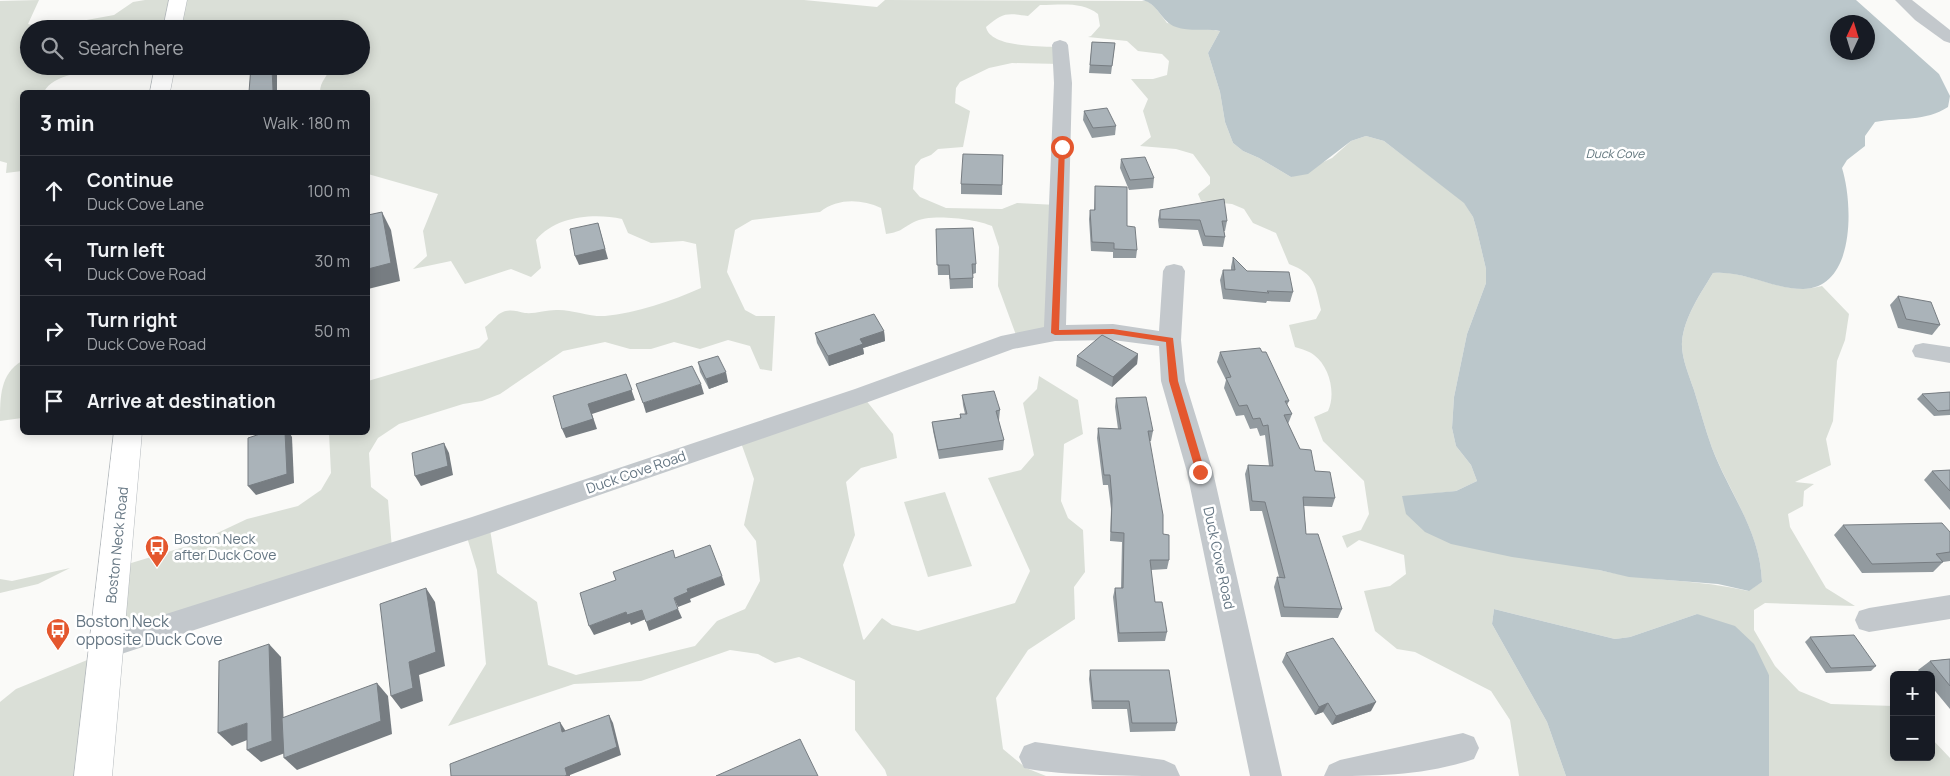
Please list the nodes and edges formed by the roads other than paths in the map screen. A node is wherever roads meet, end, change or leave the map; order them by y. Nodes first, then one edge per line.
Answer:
1 (178, 0) edge
2 (1902, 0) edge
3 (174, 20) edge
4 (1950, 38) edge
5 (1060, 45) dead end
6 (163, 75) edge
7 (160, 90) edge
8 (1174, 271) dead end
9 (1055, 333) junction
10 (1170, 340) junction
11 (1923, 351) dead end
12 (1950, 355) edge
13 (128, 435) edge
14 (1950, 607) edge
15 (1869, 620) dead end
16 (106, 646) junction
17 (1463, 748) dead end
18 (1035, 757) dead end
19 (93, 776) edge
20 (1164, 776) edge
21 (1266, 776) edge
22 (1340, 776) edge

1 - 3 main road
2 - 4 street
5 - 9 street
6 - 7 main road
8 - 10 street, Duck Cove Road
9 - 10 street, Duck Cove Road
9 - 16 street, Duck Cove Road
10 - 21 street, Duck Cove Road
11 - 12 street
13 - 16 main road, Boston Neck Road
14 - 15 street
16 - 19 main road, Boston Neck Road
17 - 22 street
18 - 20 street

